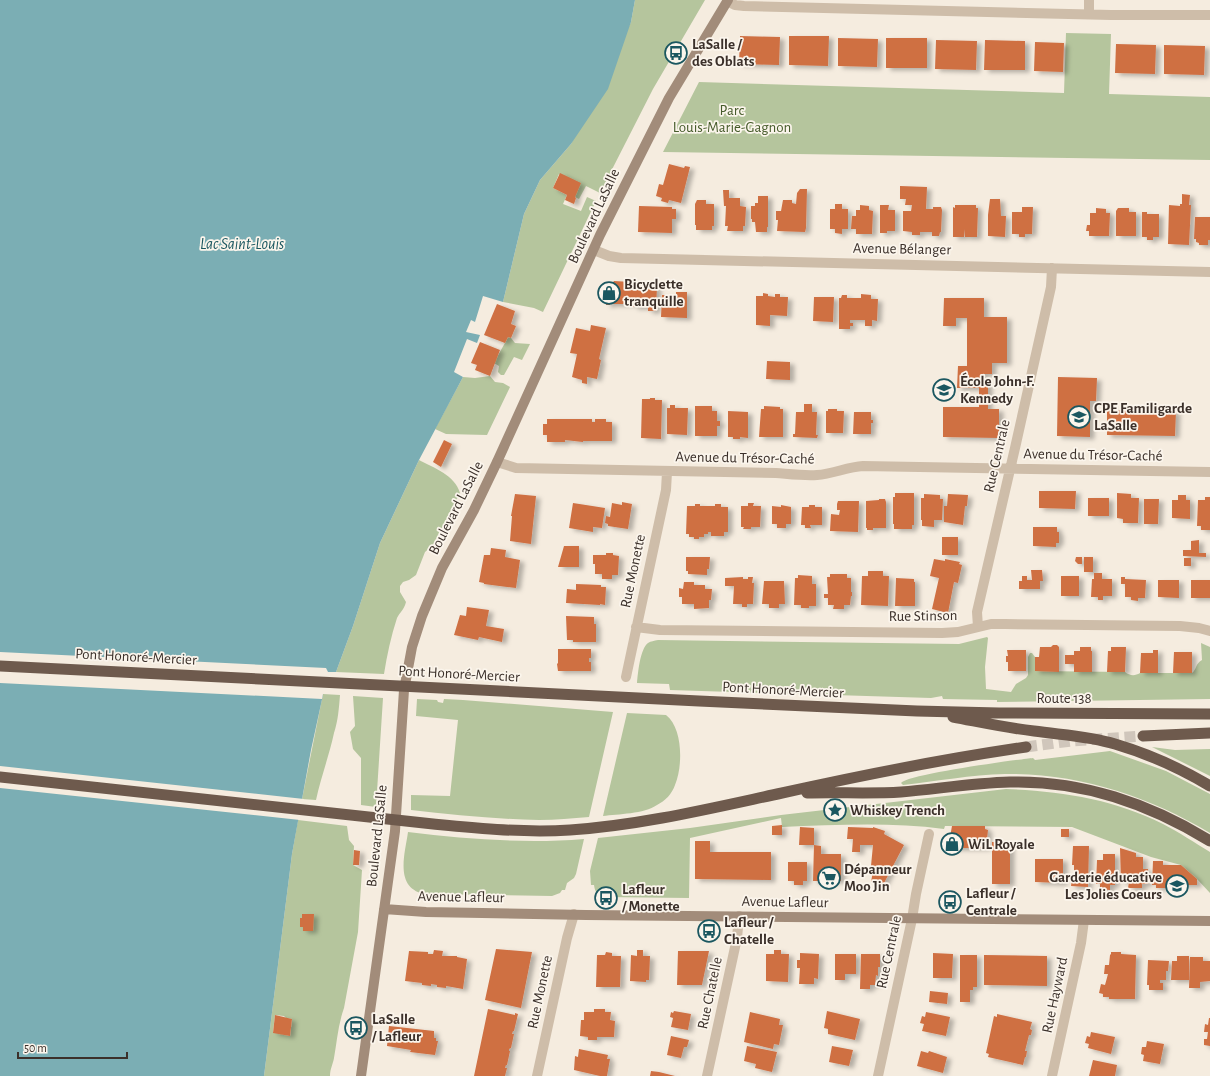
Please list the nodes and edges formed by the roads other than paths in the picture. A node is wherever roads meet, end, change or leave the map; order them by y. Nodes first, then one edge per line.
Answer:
1 (727, 0) edge
2 (1089, 0) edge
3 (1089, 14) junction
4 (1210, 15) edge
5 (594, 250) junction
6 (1052, 268) junction
7 (1210, 272) edge
8 (497, 462) junction
9 (1010, 468) junction
10 (667, 472) junction
11 (1210, 472) edge
12 (636, 627) junction
13 (978, 627) junction
14 (1210, 631) edge
15 (0, 666) edge
16 (626, 677) dead end
17 (917, 711) junction
18 (1210, 714) edge
19 (1210, 733) edge
20 (1143, 736) tunnel mouth
21 (1026, 747) tunnel mouth
22 (0, 777) edge
23 (1210, 786) edge
24 (782, 793) junction
25 (929, 834) dead end
26 (1210, 841) edge
27 (384, 909) junction
28 (574, 914) junction
29 (739, 916) junction
30 (912, 919) junction
31 (1084, 920) junction
32 (1210, 921) edge
33 (361, 1076) edge
34 (537, 1076) edge
35 (707, 1076) edge
36 (878, 1076) edge
37 (1052, 1076) edge

1 - 3 street
1 - 5 main road, Boulevard LaSalle
2 - 3 street
3 - 4 street
5 - 6 street, Avenue Bélanger
5 - 8 main road, Boulevard LaSalle
6 - 7 street, Avenue Bélanger
6 - 9 street, Rue Centrale
8 - 10 street, Avenue du Trésor-Caché
8 - 27 main road, Boulevard LaSalle
9 - 10 street, Avenue du Trésor-Caché
9 - 11 street, Avenue du Trésor-Caché
9 - 13 street, Rue Centrale
10 - 12 street, Rue Monette
12 - 13 street, Rue Stinson
12 - 16 street, Rue Monette
13 - 14 street, Rue Stinson
15 - 17 highway, Pont Honoré-Mercier
17 - 18 highway, Route 138
17 - 23 highway
19 - 20 highway
21 - 24 highway
22 - 24 highway
24 - 26 highway
25 - 30 street, Rue Centrale
27 - 28 main road, Avenue Lafleur
27 - 33 main road, Boulevard LaSalle
28 - 29 main road, Avenue Lafleur
28 - 34 street, Rue Monette
29 - 30 main road, Avenue Lafleur
29 - 35 street, Rue Chatelle
30 - 31 main road, Avenue Lafleur
30 - 36 street, Rue Centrale
31 - 32 main road, Avenue Lafleur
31 - 37 street, Rue Hayward

